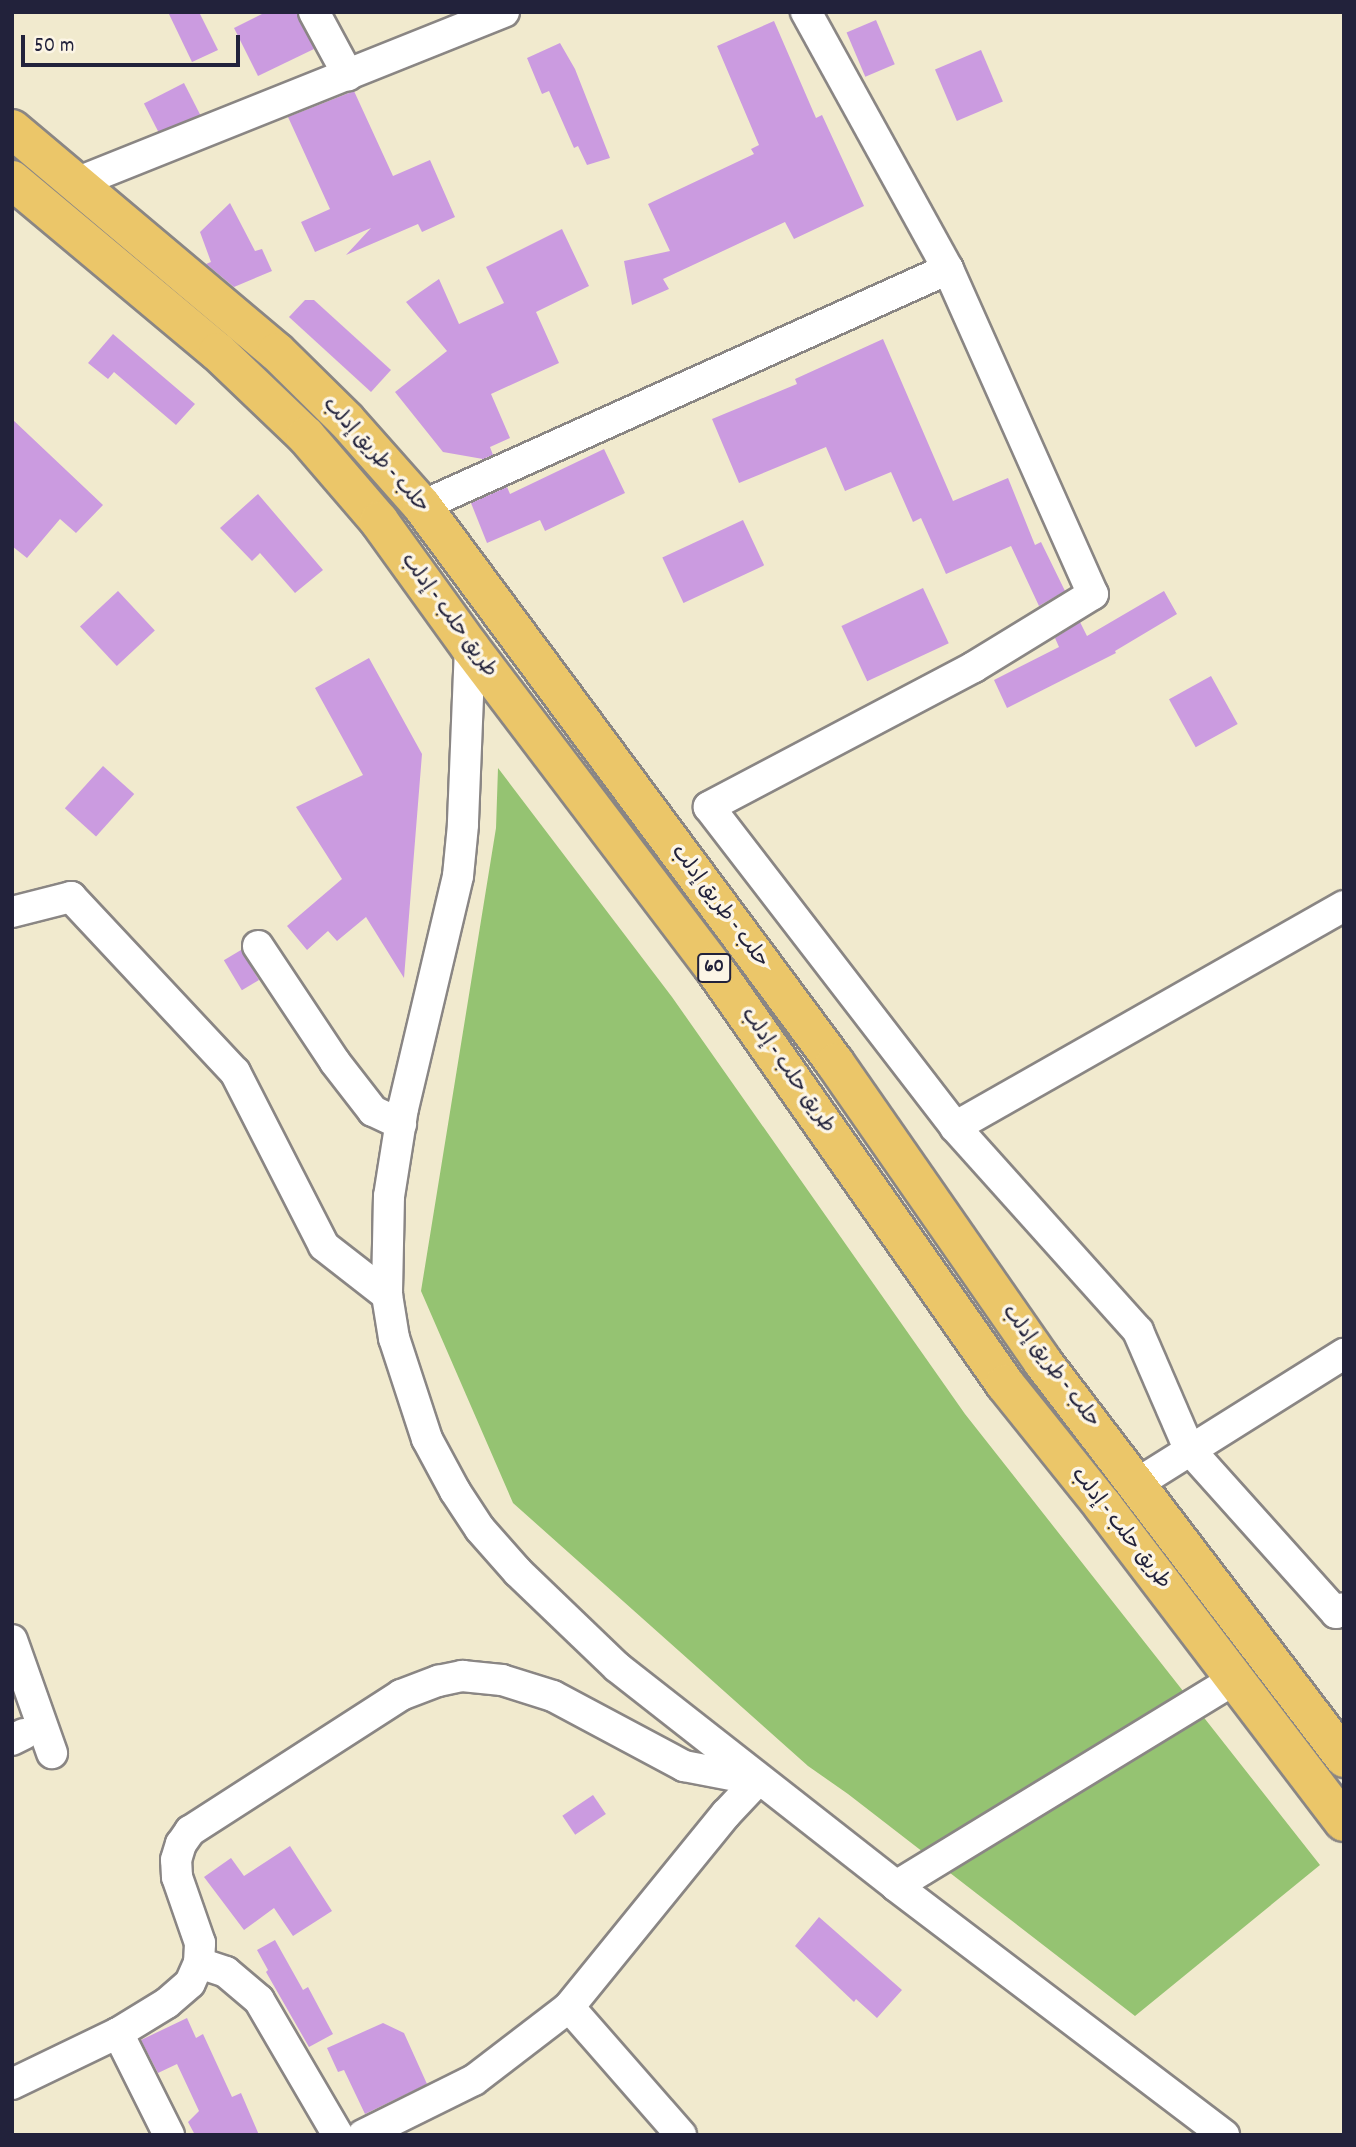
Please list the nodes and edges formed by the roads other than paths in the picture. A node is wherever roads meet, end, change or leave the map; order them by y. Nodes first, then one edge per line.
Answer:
1 (314, 12) edge
2 (504, 12) edge
3 (806, 12) edge
4 (348, 75) junction
5 (12, 129) edge
6 (12, 180) edge
7 (76, 183) junction
8 (948, 269) junction
9 (422, 506) junction
10 (470, 647) junction
11 (1344, 906) edge
12 (12, 912) edge
13 (258, 946) dead end
14 (401, 1124) junction
15 (956, 1127) junction
16 (387, 1295) junction
17 (1344, 1354) edge
18 (1189, 1449) junction
19 (1138, 1483) junction
20 (1344, 1608) edge
21 (12, 1640) edge
22 (1235, 1679) junction
23 (52, 1753) dead end
24 (1344, 1758) edge
25 (758, 1780) junction
26 (1344, 1822) edge
27 (896, 1886) junction
28 (199, 1963) junction
29 (569, 2007) junction
30 (118, 2033) junction
31 (12, 2084) edge
32 (169, 2135) edge
33 (338, 2135) edge
34 (363, 2135) edge
35 (681, 2135) edge
36 (1224, 2135) edge

1 - 4 street
2 - 4 street
3 - 8 street
4 - 7 street
5 - 7 highway, حلب - طريق إدلب / 60
6 - 10 highway, طريق حلب - إدلب / 60
7 - 9 highway, حلب - طريق إدلب / 60
8 - 9 street
8 - 15 street
9 - 19 highway, حلب - طريق إدلب / 60
10 - 14 street
10 - 22 highway, طريق حلب - إدلب / 60
11 - 15 street
12 - 16 street
13 - 14 street
14 - 16 street
15 - 18 street
16 - 25 street
17 - 18 street
18 - 19 street
18 - 20 street
19 - 24 highway, حلب - طريق إدلب / 60
21 - 23 street
22 - 26 highway, طريق حلب - إدلب / 60
22 - 27 street
25 - 27 street
25 - 28 street
25 - 29 street
27 - 36 street
28 - 30 street
28 - 33 street
29 - 34 street
29 - 35 street
30 - 31 street
30 - 32 street

